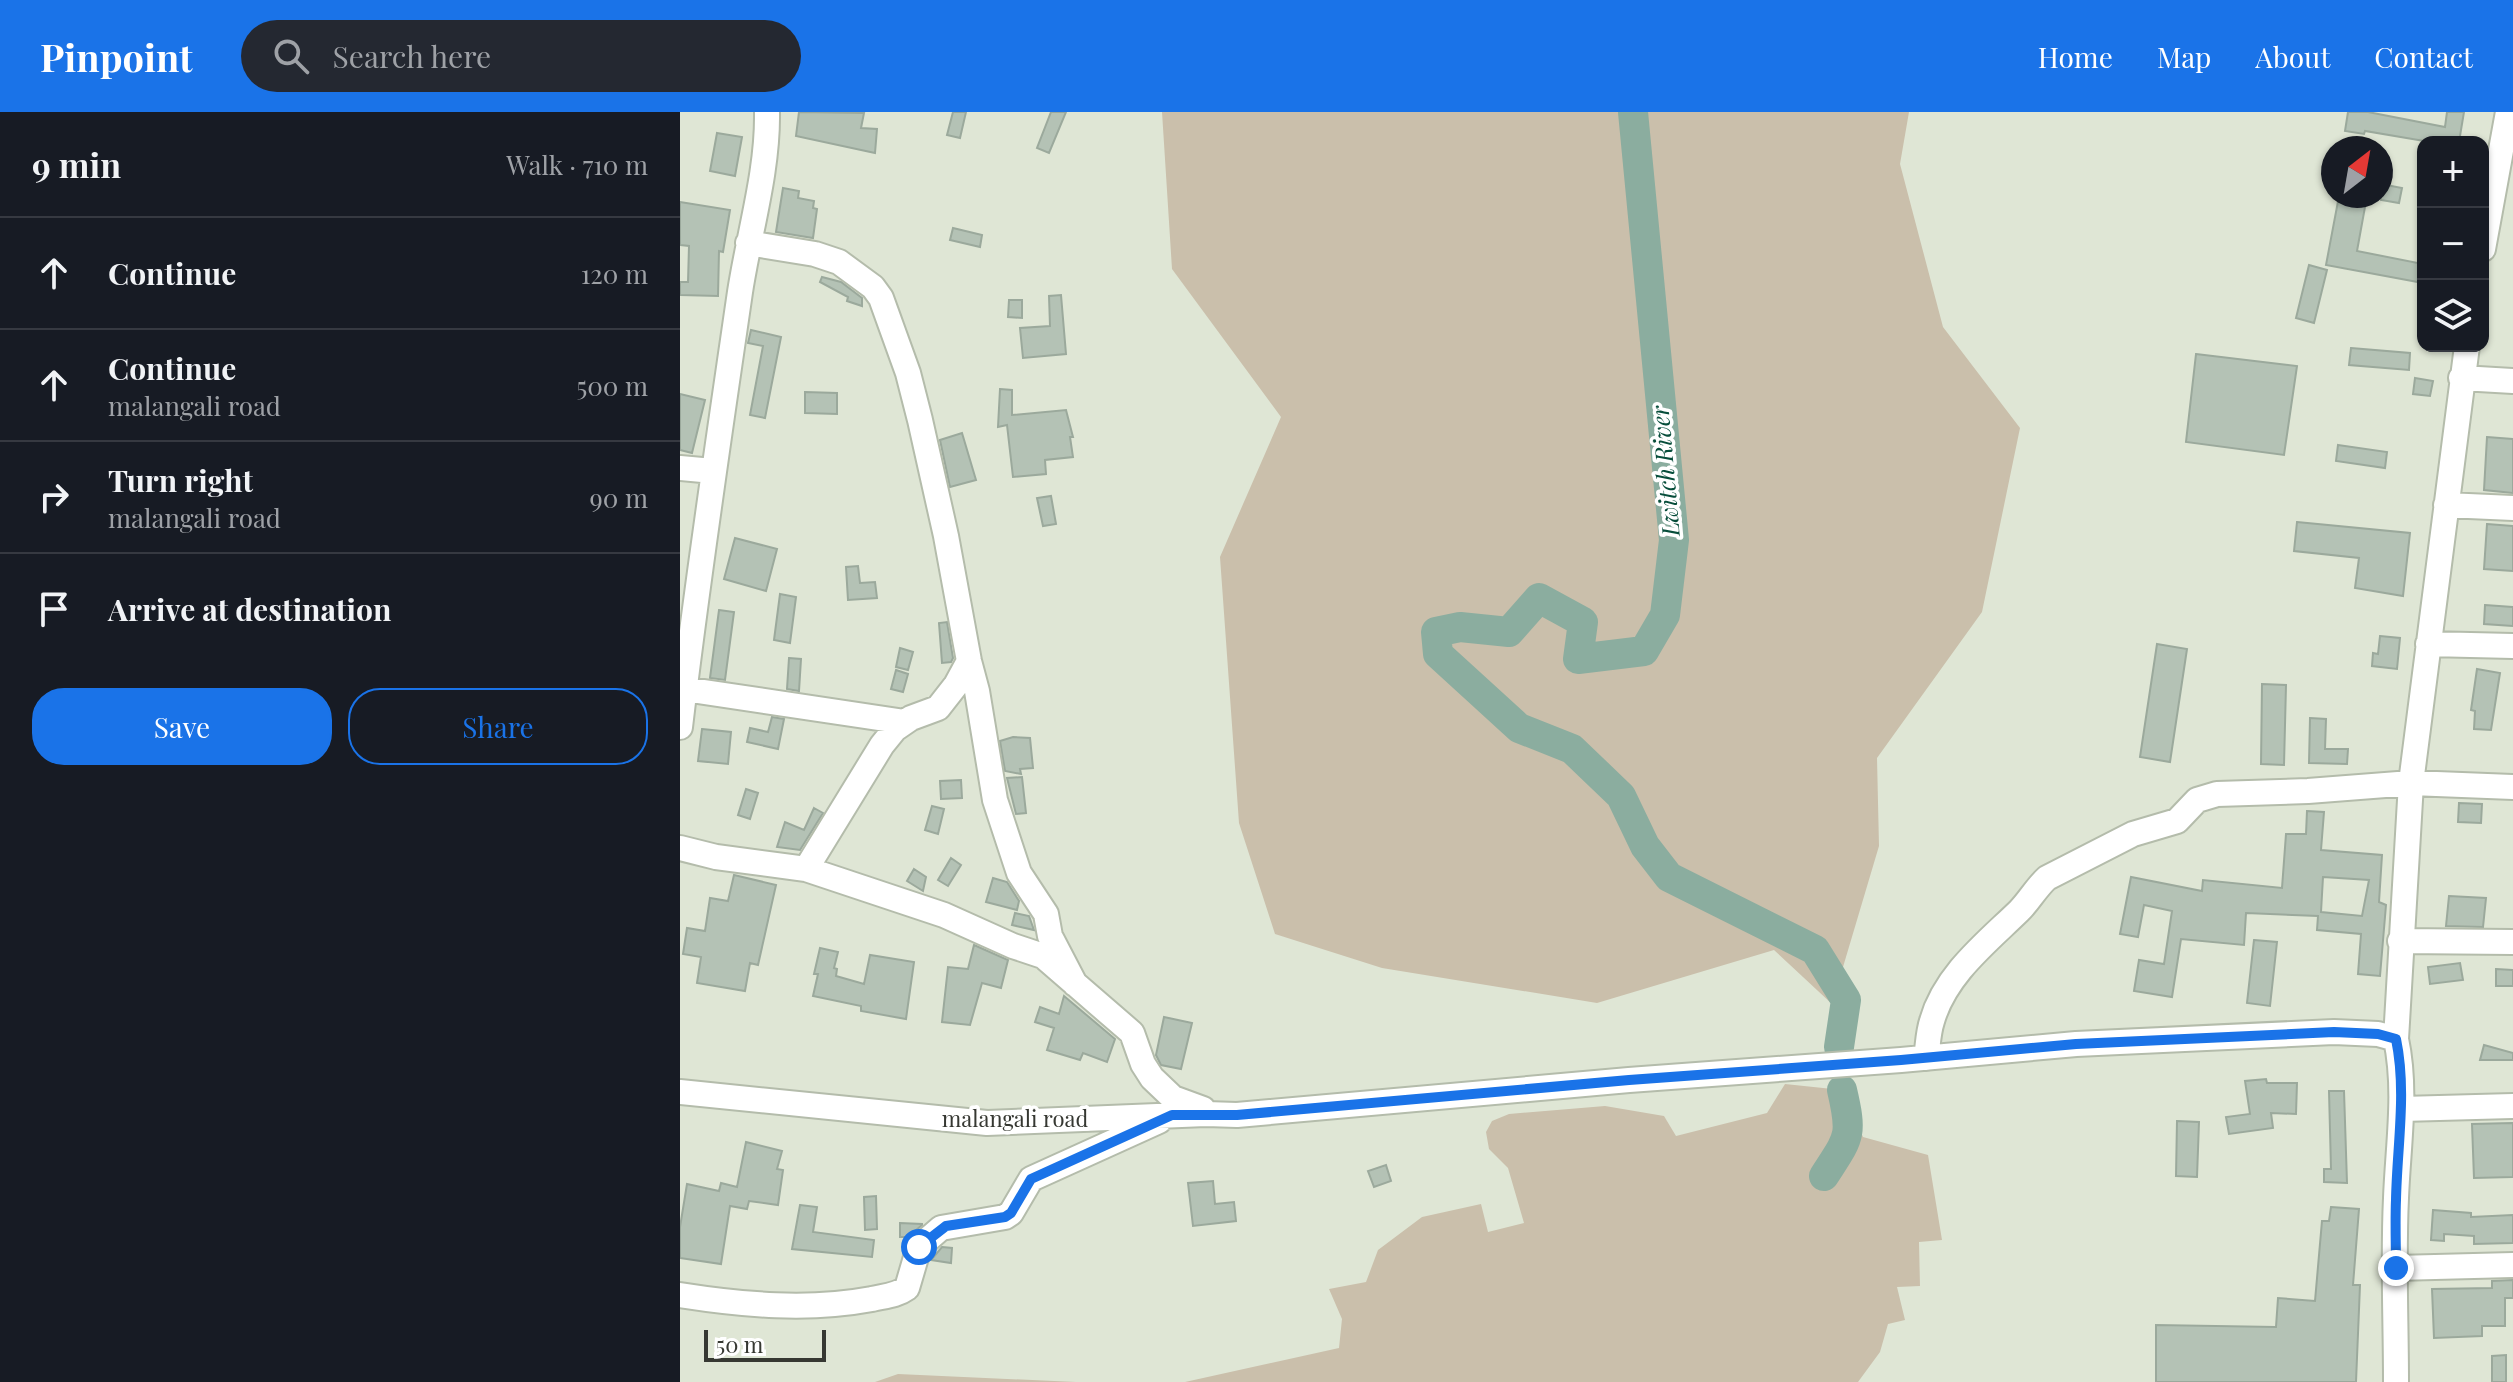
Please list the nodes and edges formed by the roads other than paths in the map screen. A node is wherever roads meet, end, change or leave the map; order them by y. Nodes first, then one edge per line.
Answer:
1 (767, 112) edge
2 (2508, 112) edge
3 (2501, 217) edge
4 (2489, 238) edge
5 (748, 243) junction
6 (2466, 352) edge
7 (2461, 378) junction
8 (2513, 381) edge
9 (680, 468) edge
10 (713, 471) junction
11 (2446, 505) junction
12 (2513, 508) edge
13 (2428, 644) junction
14 (2513, 646) edge
15 (969, 661) junction
16 (684, 689) junction
17 (905, 722) junction
18 (680, 727) edge
19 (2411, 783) junction
20 (2513, 787) edge
21 (680, 848) edge
22 (806, 869) junction
23 (2400, 941) junction
24 (2513, 942) edge
25 (1075, 984) junction
26 (2396, 1039) junction
27 (1926, 1058) junction
28 (680, 1092) edge
29 (2513, 1106) edge
30 (2402, 1109) junction
31 (1172, 1115) junction
32 (1237, 1115) junction
33 (2513, 1265) edge
34 (2396, 1268) junction
35 (680, 1295) edge
36 (2396, 1382) edge

1 - 5 street
2 - 3 street
3 - 4 street
5 - 10 street
5 - 15 street
6 - 7 street
7 - 8 street
7 - 11 street
9 - 10 street
10 - 16 street
11 - 12 street
11 - 13 street
13 - 14 street
13 - 19 street
15 - 17 street
15 - 25 street
16 - 17 street
16 - 18 street
17 - 22 street
19 - 20 street
19 - 23 street
19 - 27 street
21 - 22 street
22 - 25 street
23 - 24 street
23 - 26 street
25 - 32 street
26 - 27 street, malangali road
26 - 30 street
27 - 32 street, malangali road
28 - 31 street, malangali road
29 - 30 street
30 - 34 street
31 - 32 street, malangali road
31 - 35 street
33 - 34 street
34 - 36 street

